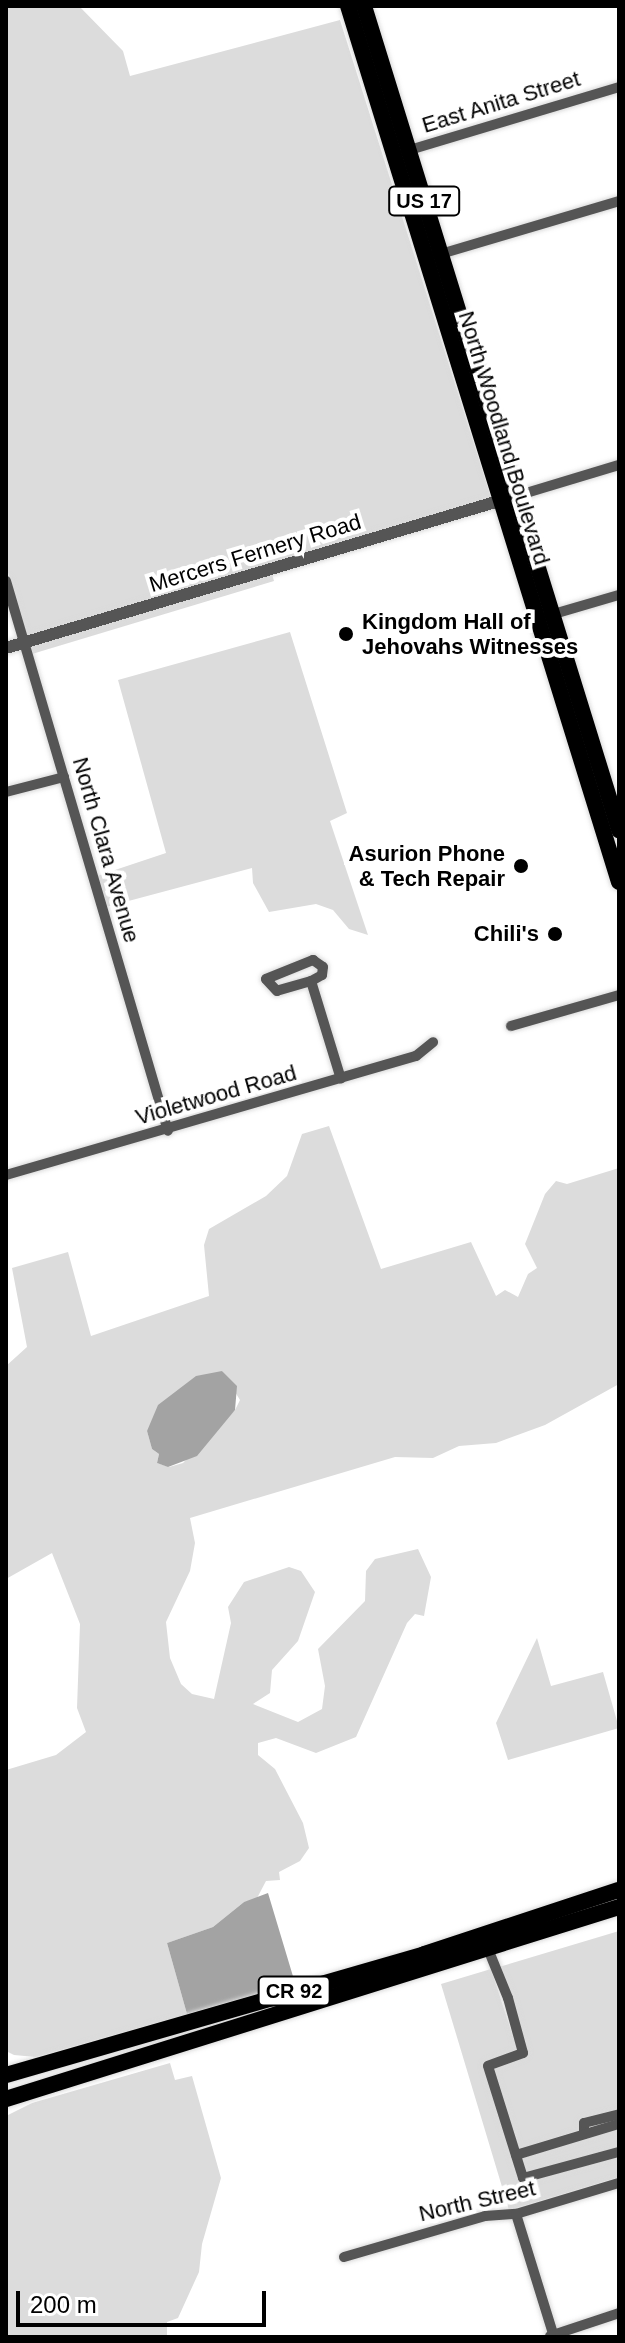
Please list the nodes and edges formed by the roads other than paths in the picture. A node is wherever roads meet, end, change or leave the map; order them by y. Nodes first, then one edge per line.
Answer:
1 (348, 6) edge
2 (364, 6) edge
3 (619, 87) edge
4 (401, 152) junction
5 (619, 201) edge
6 (433, 257) junction
7 (619, 465) edge
8 (508, 498) junction
9 (6, 581) edge
10 (619, 595) edge
11 (545, 616) junction
12 (24, 643) junction
13 (6, 648) edge
14 (581, 735) junction
15 (64, 777) junction
16 (6, 792) edge
17 (619, 830) edge
18 (619, 882) edge
19 (311, 981) junction
20 (619, 995) edge
21 (511, 1026) dead end
22 (433, 1042) dead end
23 (341, 1079) junction
24 (168, 1131) junction
25 (6, 1175) edge
26 (619, 1890) edge
27 (619, 1907) edge
28 (547, 1922) junction
29 (488, 1949) junction
30 (425, 1961) junction
31 (6, 2075) edge
32 (6, 2099) edge
33 (619, 2114) edge
34 (619, 2124) edge
35 (584, 2134) junction
36 (619, 2152) edge
37 (516, 2155) junction
38 (619, 2183) edge
39 (516, 2214) junction
40 (344, 2257) dead end
41 (619, 2313) edge
42 (552, 2336) edge

1 - 4 main road, North Woodland Boulevard / US 17
2 - 4 main road, North Woodland Boulevard / US 17
3 - 4 street, East Anita Street
4 - 6 main road, North Woodland Boulevard / US 17
5 - 6 street
6 - 8 main road, North Woodland Boulevard / US 17
7 - 8 street
8 - 11 main road, North Woodland Boulevard / US 17
8 - 12 street, Mercers Fernery Road
9 - 12 street, North Clara Avenue
10 - 11 street
11 - 14 main road, North Woodland Boulevard / US 17
12 - 13 street, Mercers Fernery Road
12 - 15 street, North Clara Avenue
14 - 17 main road, North Woodland Boulevard / US 17
14 - 18 main road, North Woodland Boulevard / US 17
15 - 16 street
15 - 24 street, North Clara Avenue
19 - 19 street
19 - 23 street
20 - 21 street
22 - 23 street, Violetwood Road
23 - 24 street, Violetwood Road
24 - 25 street, Violetwood Road
26 - 28 main road, CR 92
27 - 28 main road, CR 92
28 - 29 main road, CR 92
28 - 30 main road, CR 92
29 - 30 main road, CR 92
29 - 37 street
30 - 31 main road, CR 92
30 - 32 main road, CR 92
33 - 35 street
34 - 35 street
35 - 37 street
36 - 37 street
38 - 39 street, North Street
39 - 40 street, North Street
39 - 42 street
41 - 42 street

